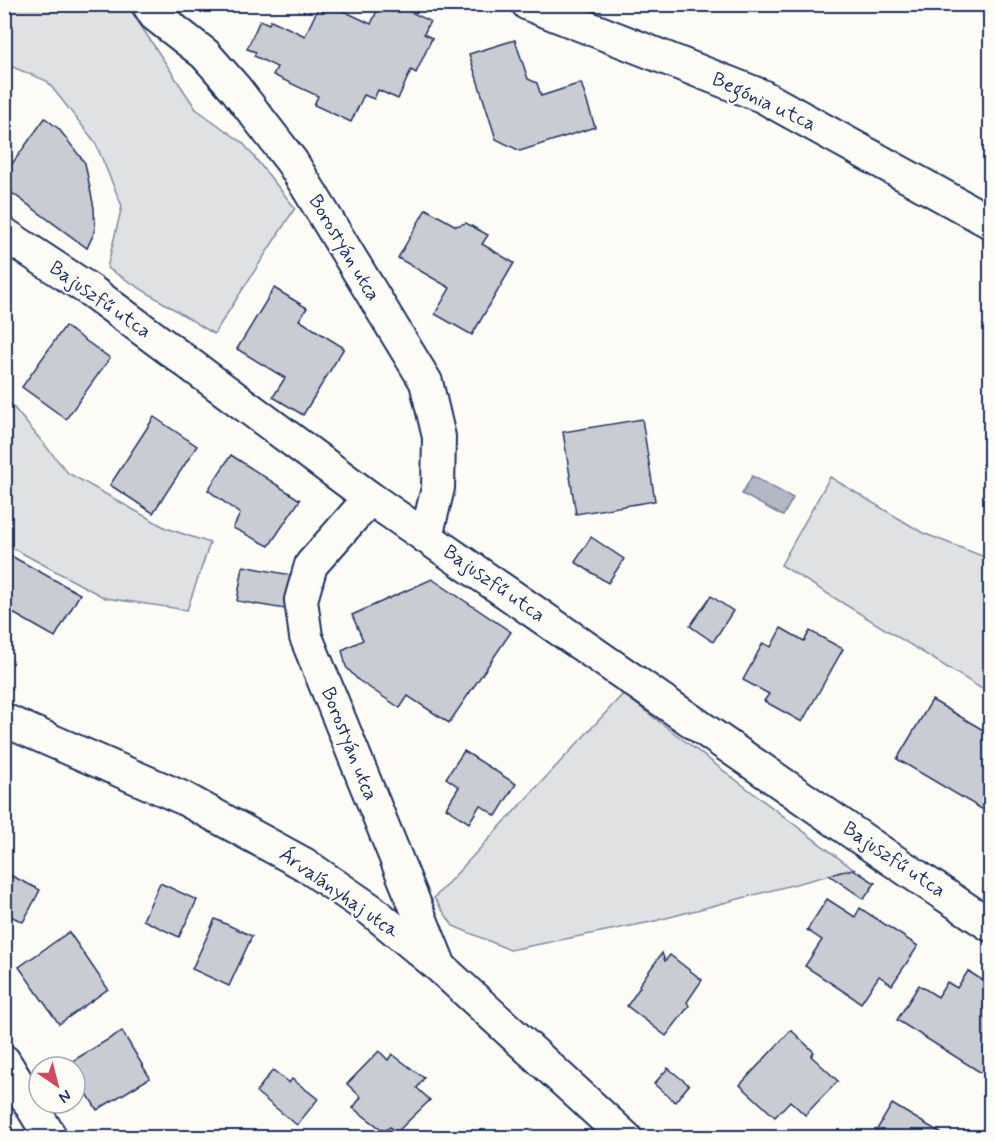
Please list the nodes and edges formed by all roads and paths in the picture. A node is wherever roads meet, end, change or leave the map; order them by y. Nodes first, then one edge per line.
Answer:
1 (148, 4) edge
2 (528, 4) edge
3 (990, 222) edge
4 (4, 234) edge
5 (370, 498) junction
6 (426, 537) junction
7 (4, 720) edge
8 (990, 925) edge
9 (441, 968) junction
10 (4, 1060) edge
11 (51, 1137) edge
12 (626, 1137) edge

1 - 6 street, Borostyán utca
2 - 3 street, Begónia utca
4 - 5 street, Bajuszfű utca
5 - 6 street, Bajuszfű utca
5 - 9 street, Borostyán utca
6 - 8 street, Bajuszfű utca
7 - 9 street, Árvalányhaj utca
9 - 12 street, Árvalányhaj utca
10 - 11 street

